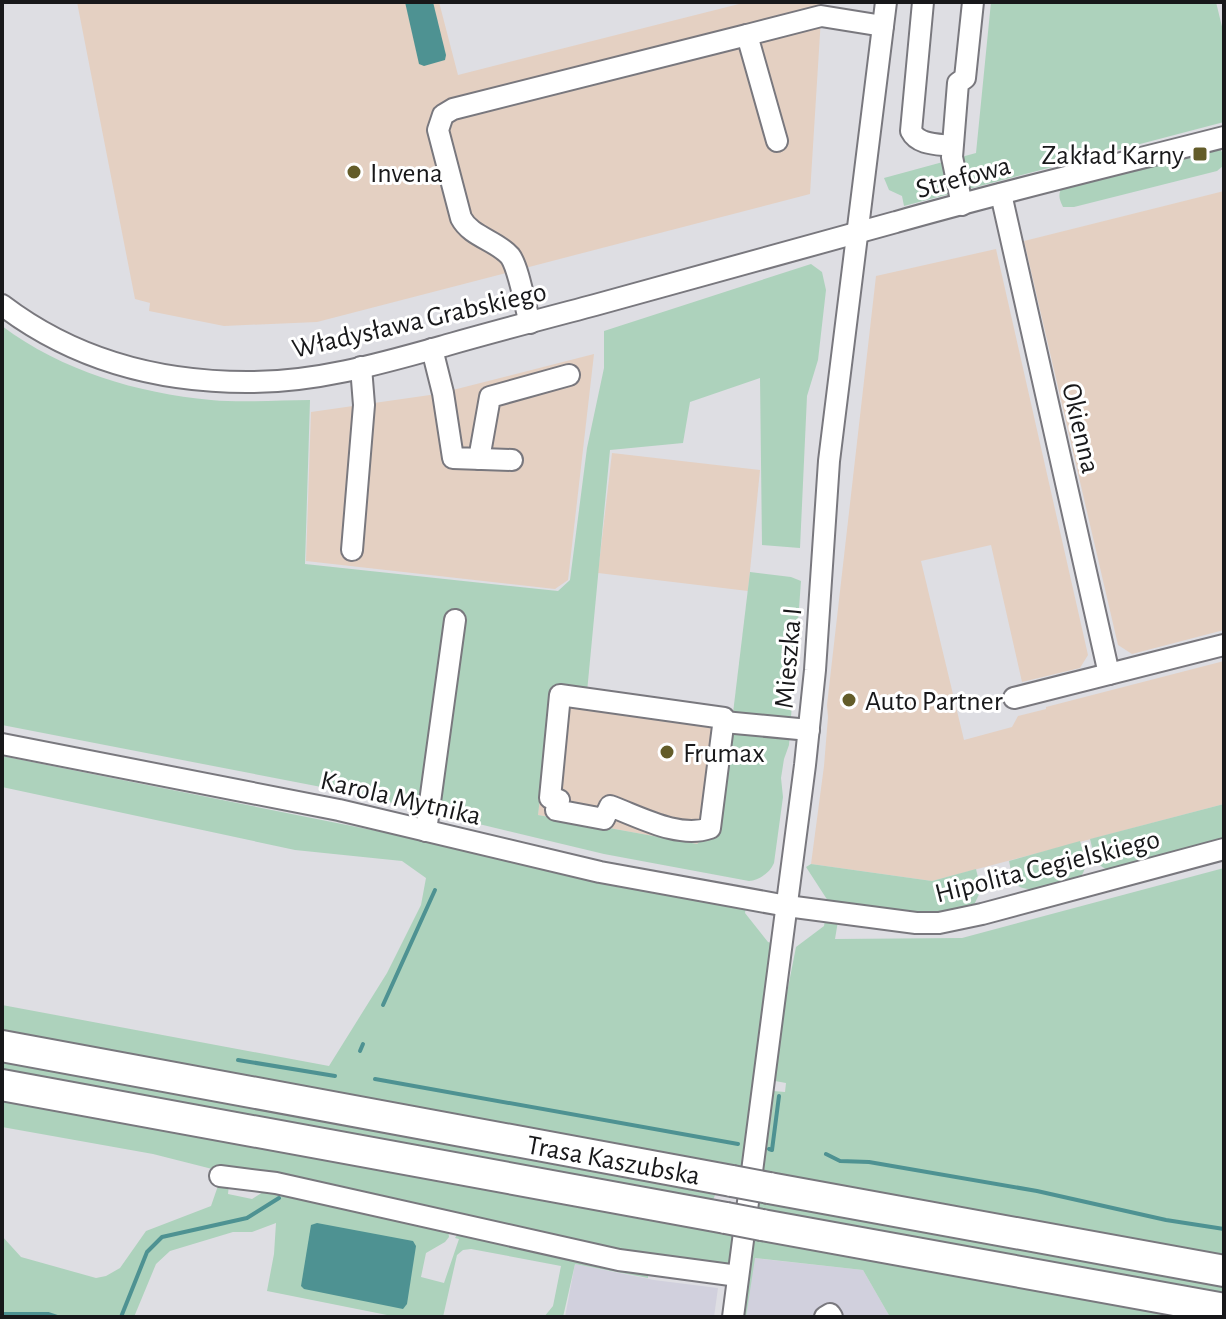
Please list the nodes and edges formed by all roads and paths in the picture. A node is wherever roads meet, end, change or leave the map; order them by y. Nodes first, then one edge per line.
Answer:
1 (886, 2) edge
2 (923, 2) edge
3 (973, 2) edge
4 (883, 26) junction
5 (747, 35) junction
6 (1224, 137) edge
7 (777, 141) dead end
8 (952, 146) junction
9 (1001, 194) junction
10 (962, 205) junction
11 (856, 234) junction
12 (2, 305) edge
13 (530, 323) junction
14 (432, 349) junction
15 (361, 367) junction
16 (569, 375) dead end
17 (479, 459) junction
18 (512, 460) dead end
19 (352, 550) dead end
20 (455, 620) dead end
21 (1224, 645) edge
22 (1109, 674) junction
23 (1014, 698) dead end
24 (728, 722) junction
25 (809, 730) junction
26 (2, 744) edge
27 (426, 831) junction
28 (1224, 849) edge
29 (787, 906) junction
30 (2, 1046) edge
31 (2, 1085) edge
32 (220, 1176) dead end
33 (1224, 1271) edge
34 (738, 1276) junction
35 (1224, 1309) edge
36 (733, 1317) edge
37 (825, 1317) edge
38 (832, 1317) edge

1 - 4 street, Mieszka I
2 - 8 street
3 - 8 street
4 - 5 street
4 - 11 street, Mieszka I
5 - 7 street
5 - 13 street
6 - 9 street, Strefowa
8 - 10 street
9 - 10 street, Strefowa
9 - 22 street, Okienna
10 - 11 street, Strefowa
11 - 13 street, Władysława Grabskiego
11 - 25 street, Mieszka I
12 - 15 street, Władysława Grabskiego
13 - 14 street, Władysława Grabskiego
14 - 15 street, Władysława Grabskiego
14 - 17 street
15 - 19 street
16 - 17 street
17 - 18 street
20 - 27 street
21 - 22 street
22 - 23 street
24 - 24 street
24 - 25 street
25 - 29 street, Mieszka I
26 - 27 street, Karola Mytnika
27 - 29 street, Karola Mytnika
28 - 29 street, Hipolita Cegielskiego
29 - 34 street, Mieszka I
30 - 33 highway, Trasa Kaszubska, bridge
31 - 35 highway, Trasa Kaszubska, bridge
32 - 34 street
34 - 36 street, Mieszka I
37 - 38 street

